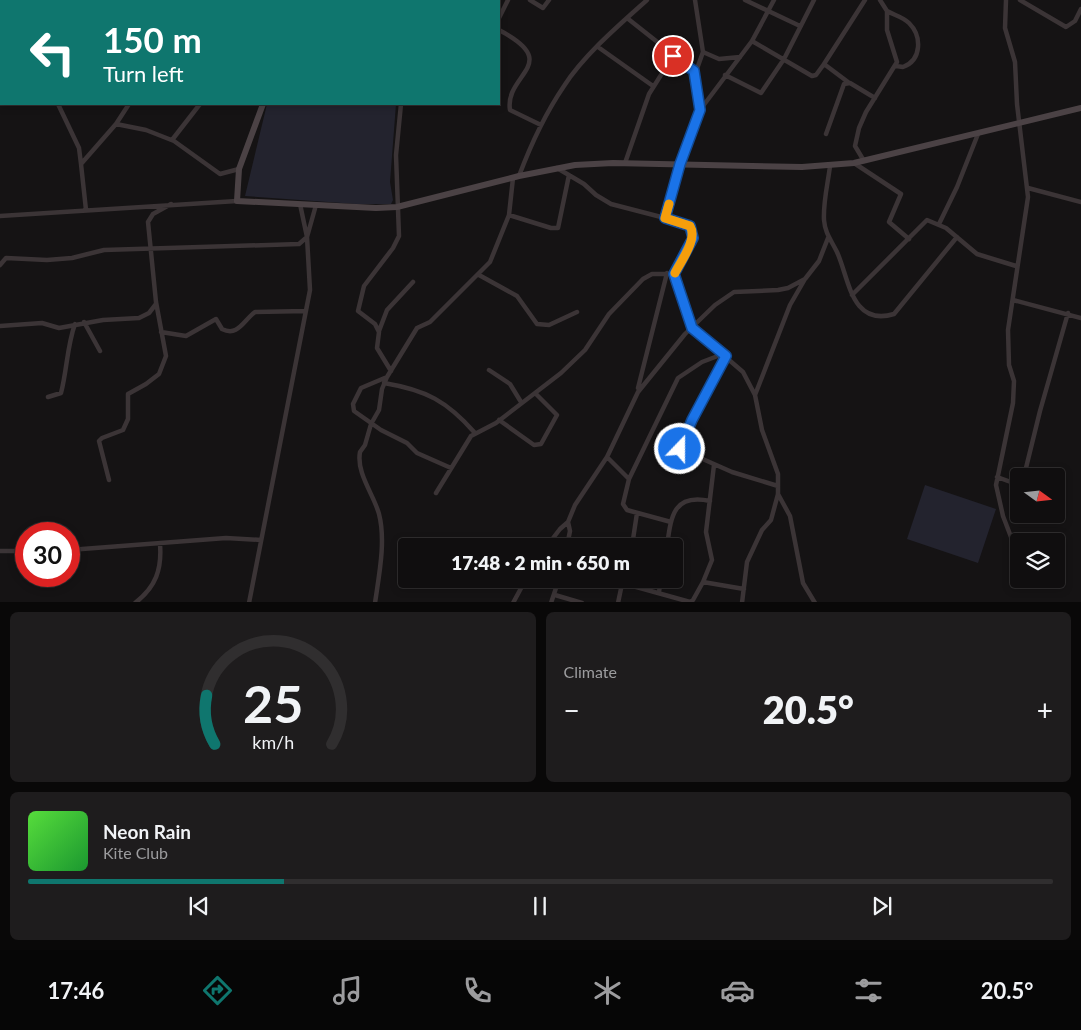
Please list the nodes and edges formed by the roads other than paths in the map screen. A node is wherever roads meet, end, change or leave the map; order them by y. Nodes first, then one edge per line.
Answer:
1 (508, 0) edge
2 (530, 0) edge
3 (549, 0) edge
4 (647, 0) edge
5 (695, 0) edge
6 (745, 0) edge
7 (774, 0) edge
8 (814, 0) edge
9 (865, 0) edge
10 (880, 0) edge
11 (1006, 0) edge
12 (1020, 0) edge
13 (768, 9) junction
14 (1081, 9) edge
15 (887, 11) junction
16 (500, 16) edge
17 (627, 18) junction
18 (800, 26) junction
19 (500, 31) edge
20 (752, 41) junction
21 (598, 47) junction
22 (703, 52) junction
23 (673, 56) junction
24 (740, 57) junction
25 (784, 59) junction
26 (824, 64) junction
27 (896, 66) junction
28 (694, 71) junction
29 (725, 75) junction
30 (848, 82) junction
31 (653, 86) junction
32 (875, 98) junction
33 (58, 105) edge
34 (128, 105) edge
35 (199, 105) edge
36 (263, 105) edge
37 (401, 105) edge
38 (1081, 108) edge
39 (700, 110) junction
40 (1020, 123) junction
41 (116, 124) junction
42 (541, 125) junction
43 (826, 134) dead end
44 (978, 134) junction
45 (172, 140) junction
46 (864, 161) junction
47 (625, 163) junction
48 (854, 163) junction
49 (81, 164) junction
50 (680, 164) junction
51 (830, 166) junction
52 (555, 167) junction
53 (239, 169) junction
54 (568, 175) junction
55 (516, 177) junction
56 (1028, 188) junction
57 (237, 201) junction
58 (1081, 202) edge
59 (171, 204) junction
60 (300, 204) junction
61 (316, 205) junction
62 (397, 207) junction
63 (86, 210) junction
64 (509, 215) junction
65 (0, 216) edge
66 (665, 218) junction
67 (939, 224) junction
68 (307, 237) junction
69 (957, 237) junction
70 (828, 238) junction
71 (908, 240) junction
72 (150, 247) junction
73 (0, 265) edge
74 (1016, 266) junction
75 (667, 273) junction
76 (674, 274) junction
77 (479, 276) junction
78 (805, 279) junction
79 (413, 282) dead end
80 (852, 295) junction
81 (1012, 300) junction
82 (156, 302) junction
83 (306, 311) junction
84 (577, 312) dead end
85 (1068, 313) junction
86 (1081, 318) edge
87 (84, 322) junction
88 (75, 324) junction
89 (0, 326) edge
90 (692, 328) junction
91 (161, 332) junction
92 (379, 332) junction
93 (100, 351) dead end
94 (725, 355) junction
95 (489, 370) dead end
96 (390, 371) junction
97 (387, 377) junction
98 (384, 383) junction
99 (638, 392) junction
100 (536, 394) junction
101 (755, 395) junction
102 (48, 397) dead end
103 (521, 402) junction
104 (499, 420) junction
105 (371, 424) junction
106 (475, 433) junction
107 (607, 457) junction
108 (714, 465) junction
109 (451, 468) junction
110 (1026, 468) edge
111 (997, 477) junction
112 (629, 478) junction
113 (109, 480) dead end
114 (1010, 482) edge
115 (778, 486) junction
116 (436, 493) dead end
117 (778, 494) junction
118 (710, 501) junction
119 (637, 513) junction
120 (568, 522) junction
121 (670, 522) junction
122 (1010, 533) edge
123 (553, 538) edge
124 (569, 538) edge
125 (633, 538) edge
126 (667, 538) edge
127 (261, 540) junction
128 (160, 544) junction
129 (80, 549) edge
130 (0, 551) edge
131 (15, 551) edge
132 (704, 582) junction
133 (521, 588) edge
134 (557, 588) edge
135 (621, 588) edge
136 (646, 588) edge
137 (660, 588) edge
138 (744, 589) junction
139 (659, 592) junction
140 (555, 595) junction
141 (135, 602) edge
142 (249, 602) edge
143 (375, 602) edge
144 (513, 602) edge
145 (551, 602) edge
146 (582, 602) edge
147 (618, 602) edge
148 (742, 602) edge
149 (815, 602) edge

1 - 16 street
2 - 3 street
4 - 17 street
5 - 22 street
6 - 13 street
7 - 13 street
8 - 18 street
9 - 26 street
10 - 15 street
11 - 40 street
12 - 14 street
13 - 18 street
13 - 20 street
15 - 27 street
15 - 27 street
17 - 21 street
17 - 23 street
18 - 25 street
19 - 42 street
20 - 24 street
20 - 25 street
21 - 31 street
21 - 42 street
22 - 24 street
22 - 28 street
23 - 28 street
23 - 31 street
24 - 29 street
25 - 26 street
25 - 29 street
26 - 30 street
27 - 32 street
28 - 39 street
29 - 39 street
30 - 32 street
30 - 43 street
31 - 47 street
32 - 46 street
33 - 49 street
34 - 41 street
35 - 45 street
36 - 53 street
37 - 62 street
38 - 40 street
39 - 50 street
40 - 44 street
40 - 56 street
41 - 45 street
41 - 49 street
42 - 55 street
44 - 46 street
44 - 67 street
45 - 53 street
46 - 48 street
47 - 50 street
47 - 52 street
48 - 51 street
48 - 71 street
49 - 63 street
50 - 51 street
50 - 66 street
51 - 70 street
52 - 54 street
52 - 55 street
53 - 57 street
54 - 64 street
54 - 66 street
55 - 62 street
55 - 64 street
56 - 58 street
56 - 74 street
57 - 59 street
57 - 60 street
59 - 63 street
59 - 72 street
60 - 61 street
60 - 68 street
61 - 62 street
61 - 68 street
62 - 92 street
63 - 65 street
64 - 77 street
66 - 76 street
67 - 69 street
67 - 71 street
68 - 72 street
68 - 83 street
69 - 74 street
69 - 80 street
70 - 78 street
70 - 80 street
71 - 80 street
72 - 73 street
72 - 82 street
74 - 81 street
75 - 76 street
75 - 99 street
75 - 100 street
76 - 90 street
77 - 84 street
77 - 96 street
78 - 90 street
78 - 101 street
79 - 92 street
81 - 85 street
81 - 111 street
82 - 87 street
82 - 91 street
83 - 91 street
83 - 127 street
85 - 86 street
85 - 110 street
87 - 88 street
87 - 93 street
88 - 89 street
88 - 102 street
90 - 94 street
90 - 99 street
91 - 113 street
92 - 96 street
94 - 101 street
94 - 108 street
94 - 112 street
95 - 103 street
96 - 97 street
97 - 98 street
97 - 105 street
98 - 105 street
98 - 106 street
99 - 107 street
100 - 103 street
100 - 104 street
101 - 115 street
103 - 104 street
104 - 106 street
105 - 109 street
105 - 143 street
106 - 109 street
107 - 112 street
107 - 120 street
108 - 115 street
108 - 118 street
109 - 116 street
111 - 114 street
111 - 122 street
112 - 119 street
115 - 117 street
117 - 138 street
117 - 149 street
118 - 121 street
118 - 132 street
119 - 121 street
119 - 125 street
120 - 123 street
120 - 124 street
121 - 126 street
127 - 128 street
127 - 142 street
128 - 129 street
128 - 141 street
130 - 131 street
132 - 138 street
132 - 139 street
133 - 144 street
134 - 140 street
135 - 147 street
136 - 139 street
137 - 139 street
138 - 148 street
140 - 145 street
140 - 146 street

